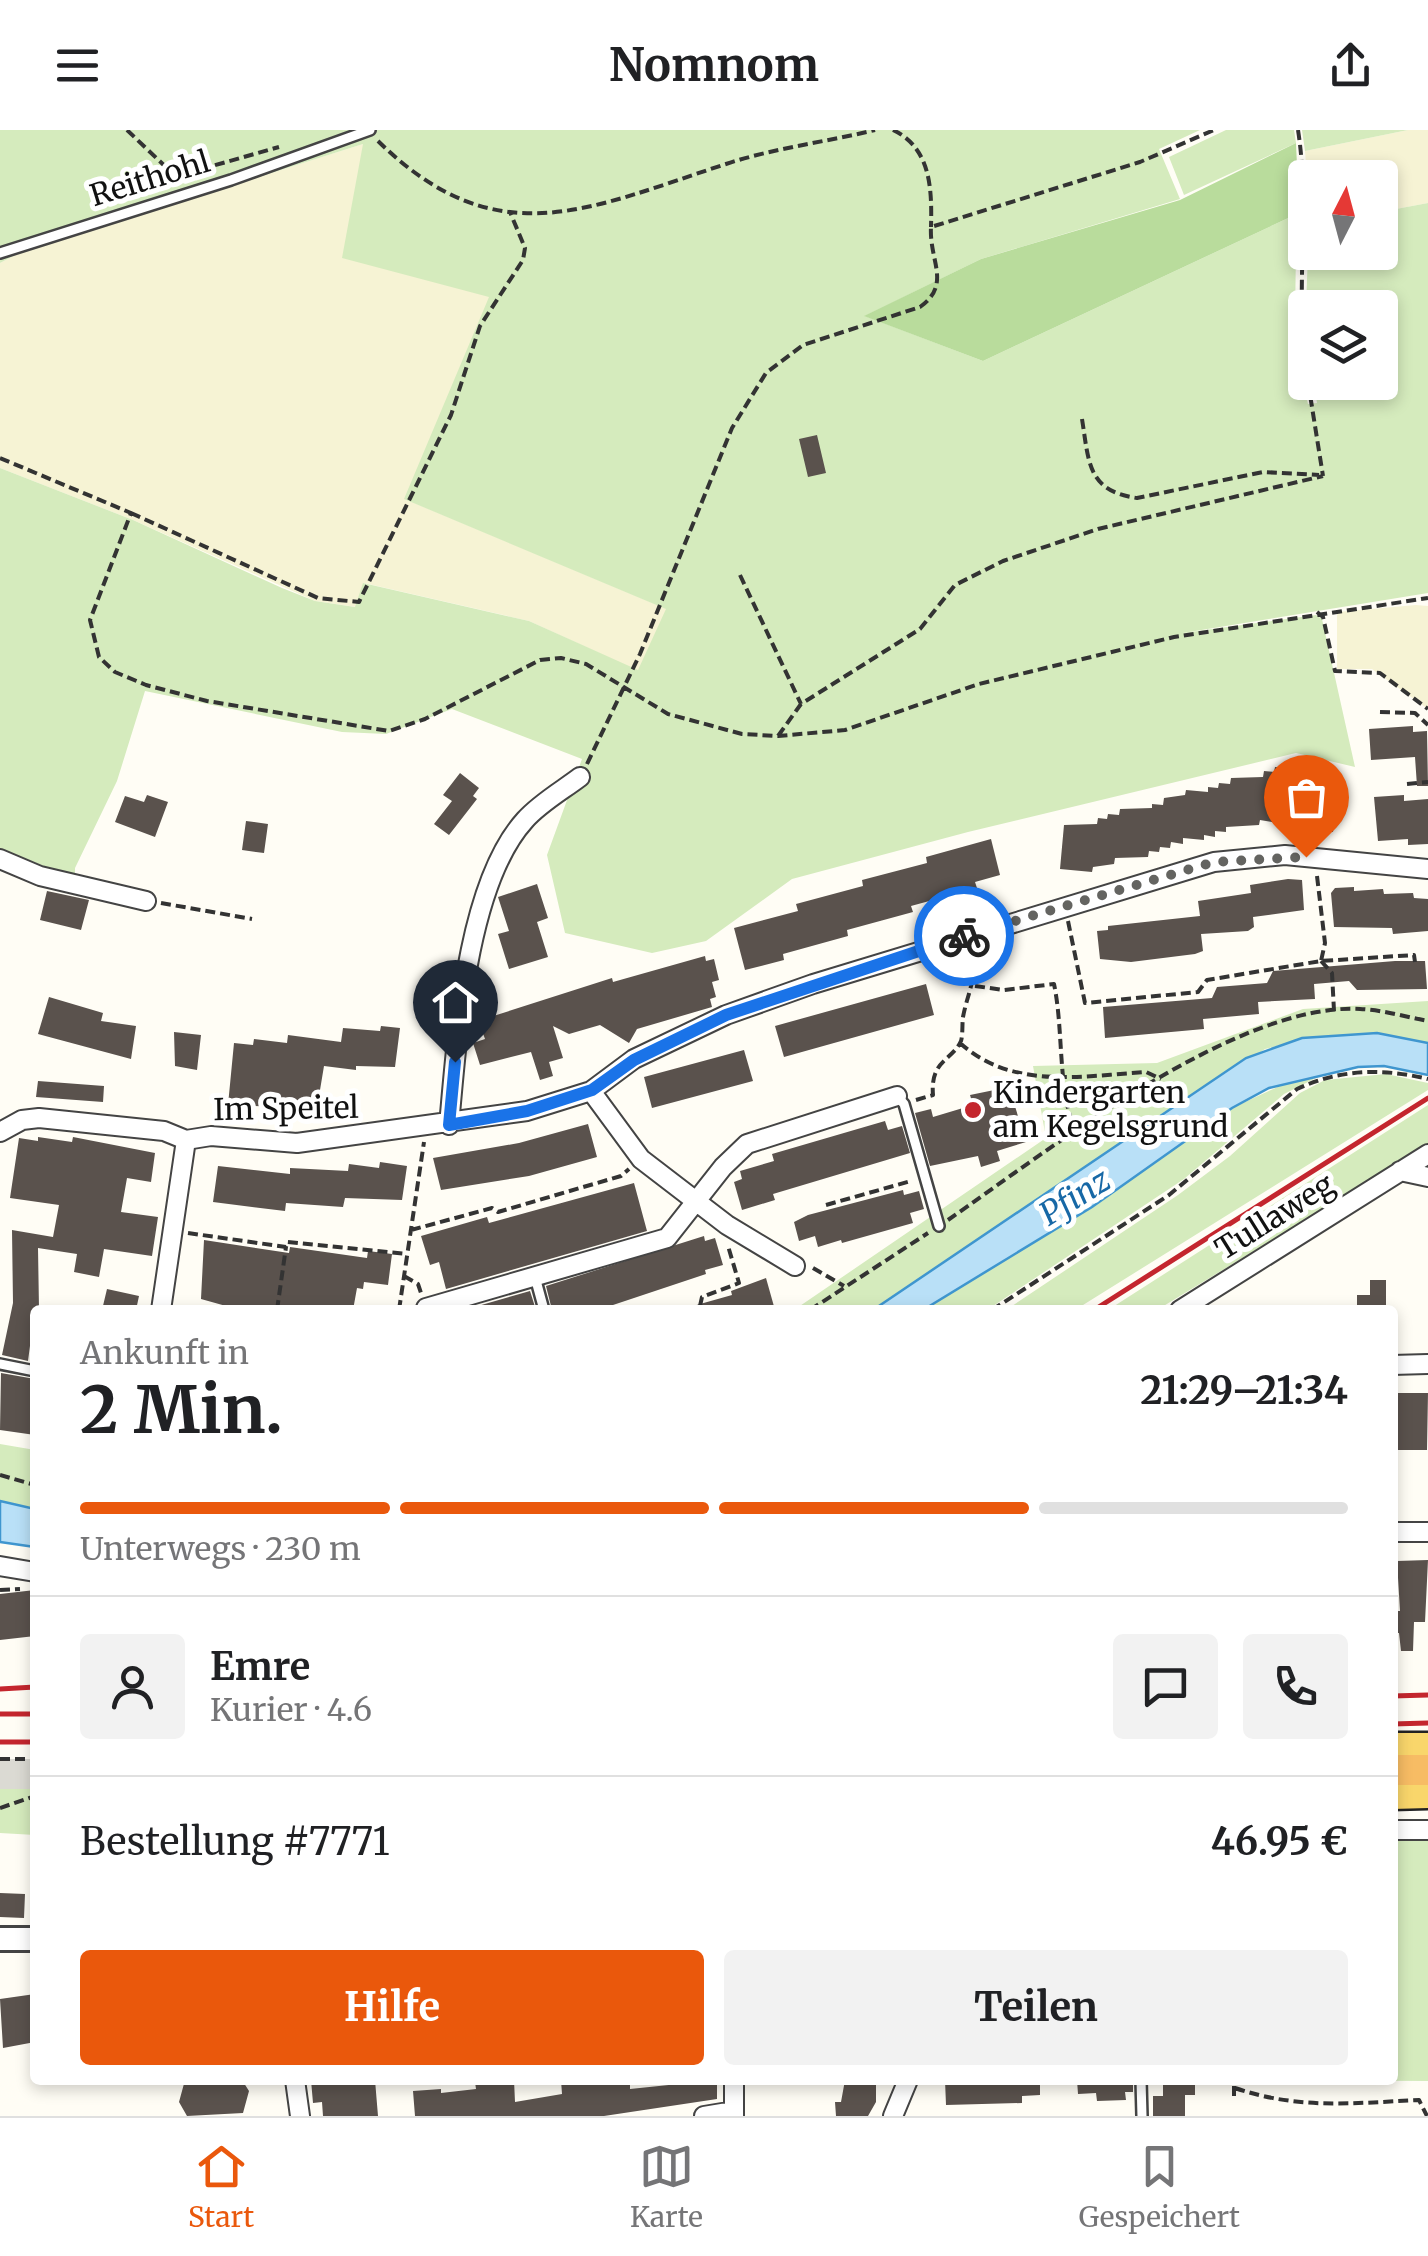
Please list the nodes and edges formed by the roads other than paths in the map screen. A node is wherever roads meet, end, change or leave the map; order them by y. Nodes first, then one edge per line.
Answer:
1 (369, 130) edge
2 (0, 253) edge
3 (580, 777) road end
4 (0, 859) edge
5 (1428, 869) edge
6 (146, 901) road end
7 (592, 1090) junction
8 (900, 1100) joint
9 (449, 1125) junction
10 (0, 1132) edge
11 (186, 1140) junction
12 (1428, 1154) edge
13 (1400, 1172) junction
14 (1428, 1177) edge
15 (697, 1202) junction
16 (940, 1226) road end
17 (795, 1266) road end
18 (534, 1277) junction
19 (167, 1305) edge
20 (436, 1305) edge
21 (542, 1305) edge
22 (1188, 1305) edge
23 (0, 1364) edge
24 (1428, 1364) edge
25 (1398, 1365) edge
26 (30, 1370) edge
27 (1398, 1532) edge
28 (1428, 1532) edge
29 (0, 1566) edge
30 (30, 1571) edge
31 (1398, 1748) edge
32 (1428, 1748) edge
33 (1398, 1770) edge
34 (1428, 1770) edge
35 (1428, 1793) edge
36 (1398, 1794) edge
37 (1398, 1830) edge
38 (1428, 1830) edge
39 (0, 1939) edge
40 (30, 1939) edge
41 (296, 2085) edge
42 (734, 2085) edge
43 (906, 2085) edge
44 (1141, 2085) edge
45 (735, 2114) edge
46 (300, 2116) edge
47 (704, 2116) edge
48 (893, 2116) edge
49 (1142, 2116) edge

1 - 2 lane, Reithohl
3 - 9 street
4 - 6 street
5 - 7 street, Im Speitel
7 - 9 street, Im Speitel
7 - 15 street
8 - 15 street
8 - 16 lane
9 - 11 street, Im Speitel
10 - 11 street, Im Speitel
11 - 19 street
12 - 13 street, Tullaweg
13 - 14 street
13 - 22 street, Tullaweg
15 - 17 street
15 - 18 street
18 - 20 street
18 - 21 lane
23 - 26 lane
24 - 25 street
27 - 28 street
29 - 30 street
31 - 32 main road
33 - 34 highway
35 - 36 main road
37 - 38 street
39 - 40 street
41 - 46 street
42 - 45 street
43 - 48 street
44 - 49 lane
45 - 47 street

